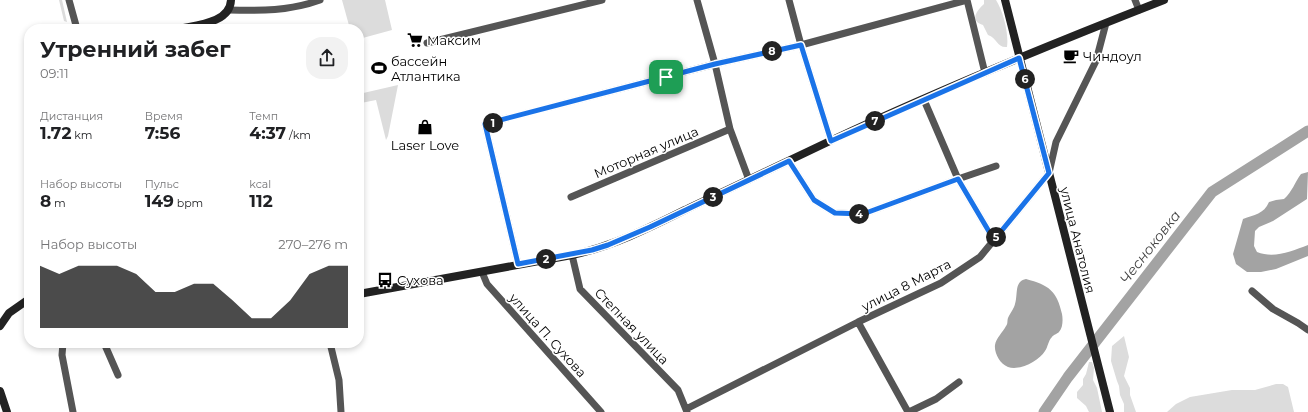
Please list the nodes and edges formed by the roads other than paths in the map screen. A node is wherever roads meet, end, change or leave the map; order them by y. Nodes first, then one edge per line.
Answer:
1 (70, 0) edge
2 (320, 0) edge
3 (602, 0) edge
4 (697, 0) edge
5 (789, 0) edge
6 (967, 0) edge
7 (1005, 0) edge
8 (1135, 0) edge
9 (1164, 0) edge
10 (231, 1) edge
11 (229, 10) junction
12 (1139, 10) junction
13 (1106, 23) junction
14 (76, 24) edge
15 (200, 24) edge
16 (427, 43) dead end
17 (801, 45) junction
18 (1019, 58) junction
19 (715, 64) junction
20 (985, 73) junction
21 (924, 100) junction
22 (730, 129) junction
23 (831, 141) junction
24 (789, 161) junction
25 (996, 166) dead end
26 (1049, 173) junction
27 (958, 179) junction
28 (749, 180) junction
29 (571, 197) dead end
30 (994, 240) junction
31 (572, 254) junction
32 (518, 264) junction
33 (482, 272) junction
34 (1252, 292) dead end
35 (364, 293) edge
36 (24, 303) edge
37 (858, 322) junction
38 (0, 326) edge
39 (1308, 330) edge
40 (63, 348) edge
41 (106, 348) edge
42 (331, 348) edge
43 (118, 375) dead end
44 (959, 382) dead end
45 (0, 391) edge
46 (686, 410) edge
47 (7, 412) edge
48 (73, 412) edge
49 (341, 412) edge
50 (601, 412) edge
51 (909, 412) edge
52 (1110, 412) edge

1 - 14 street
2 - 11 street
3 - 16 street
4 - 19 street
5 - 17 street
6 - 17 street
6 - 20 street
7 - 18 street, улица Анатолия
8 - 12 street
9 - 12 street
10 - 11 street
11 - 15 street
12 - 13 street
13 - 18 street
13 - 26 street, улица 8 Марта
17 - 19 street
17 - 23 street
18 - 20 street
18 - 26 street, улица Анатолия
19 - 22 street
19 - 32 street
20 - 21 street
21 - 23 street
21 - 27 street
22 - 28 street
22 - 29 street, Моторная улица
23 - 24 street
24 - 27 street
24 - 28 street
25 - 27 street
26 - 30 street, улица 8 Марта
26 - 52 street, улица Анатолия
27 - 30 street
28 - 31 street
30 - 37 street, улица 8 Марта
31 - 32 street
31 - 46 street, Степная улица
32 - 33 street
33 - 35 street
33 - 50 street, улица П. Сухова
34 - 39 street
36 - 38 street
37 - 46 street, улица 8 Марта
37 - 51 street
40 - 48 street
41 - 43 street
42 - 49 street
44 - 51 street
45 - 47 street

